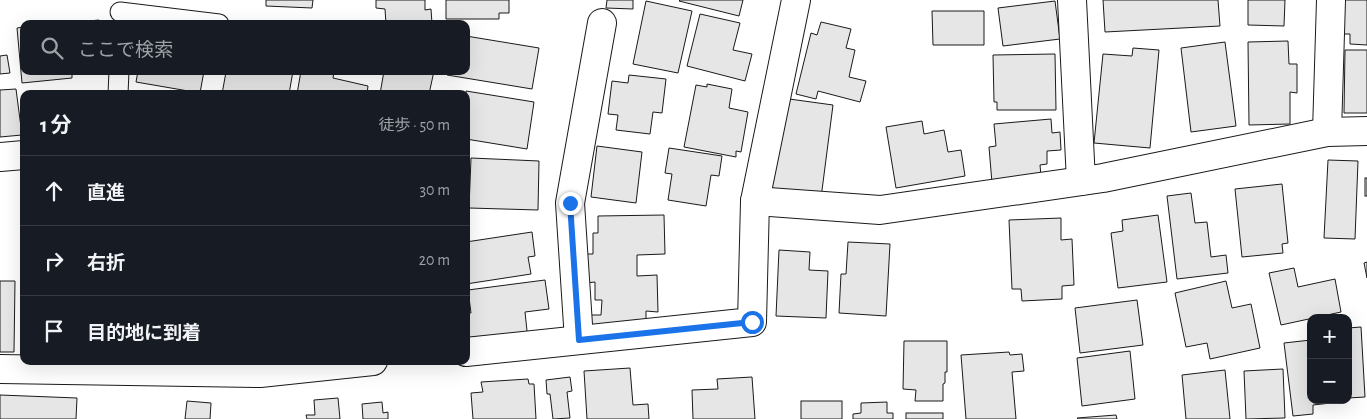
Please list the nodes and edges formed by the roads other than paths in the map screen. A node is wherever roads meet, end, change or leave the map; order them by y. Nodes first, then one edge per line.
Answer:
1 (796, 0) edge
2 (1072, 0) edge
3 (1331, 0) edge
4 (120, 12) edge
5 (187, 20) edge
6 (602, 23) dead end
7 (119, 75) edge
8 (118, 90) edge
9 (1367, 131) edge
10 (1327, 132) junction
11 (20, 155) edge
12 (0, 157) edge
13 (1081, 181) junction
14 (755, 201) junction
15 (579, 340) junction
16 (470, 352) edge
17 (298, 365) edge
18 (260, 367) edge
19 (0, 368) edge

1 - 14 street
2 - 13 street
3 - 10 street
4 - 5 lane
6 - 15 street
7 - 8 lane
9 - 10 street
10 - 13 street
11 - 12 street
13 - 14 street
14 - 15 street
15 - 16 street
17 - 18 street
18 - 19 street

